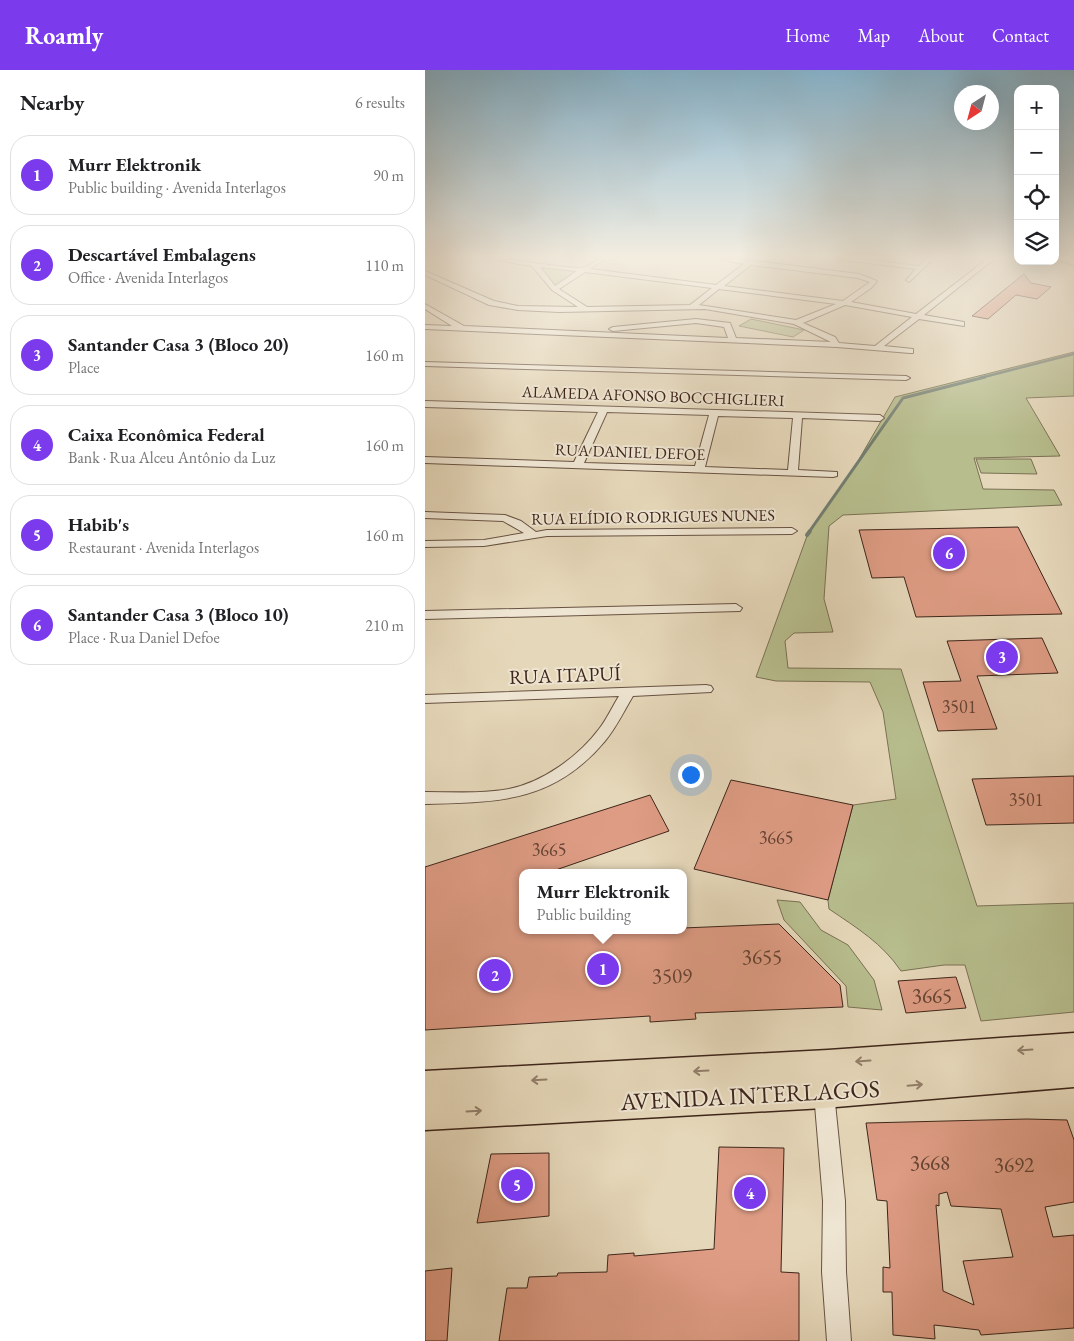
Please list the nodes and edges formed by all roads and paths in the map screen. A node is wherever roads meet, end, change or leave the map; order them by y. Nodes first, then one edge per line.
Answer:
1 (445, 318) edge
2 (777, 318) edge
3 (812, 318) edge
4 (916, 318) edge
5 (931, 318) edge
6 (796, 322) junction
7 (961, 324) dead end
8 (425, 327) edge
9 (639, 327) junction
10 (463, 329) junction
11 (581, 333) junction
12 (638, 337) junction
13 (733, 341) junction
14 (837, 345) junction
15 (877, 348) junction
16 (910, 351) dead end
17 (425, 364) edge
18 (906, 378) dead end
19 (425, 404) edge
20 (604, 409) junction
21 (713, 412) junction
22 (798, 415) junction
23 (880, 418) dead end
24 (425, 460) edge
25 (579, 465) junction
26 (699, 470) junction
27 (793, 473) junction
28 (833, 474) dead end
29 (425, 515) edge
30 (792, 531) dead end
31 (531, 534) junction
32 (425, 544) edge
33 (736, 608) dead end
34 (425, 615) edge
35 (706, 689) dead end
36 (628, 693) junction
37 (425, 699) edge
38 (430, 799) edge
39 (1074, 1047) edge
40 (1074, 1072) edge
41 (425, 1086) edge
42 (824, 1093) junction
43 (425, 1114) edge
44 (839, 1341) edge

1 - 10 street
2 - 6 street
3 - 6 street
4 - 15 street
5 - 7 street
6 - 14 street
8 - 10 street
9 - 11 street
9 - 12 street
9 - 13 street
10 - 11 street
11 - 12 street
12 - 13 street
13 - 14 street
14 - 15 street
15 - 16 street
17 - 18 street
19 - 20 street, ALAMEDA AFONSO BOCCHIGLIERI
20 - 21 street, ALAMEDA AFONSO BOCCHIGLIERI
20 - 25 street
21 - 22 street, ALAMEDA AFONSO BOCCHIGLIERI
21 - 26 street
22 - 23 street, ALAMEDA AFONSO BOCCHIGLIERI
22 - 27 street
24 - 25 street, RUA DANIEL DEFOE
25 - 26 street, RUA DANIEL DEFOE
26 - 27 street, RUA DANIEL DEFOE
27 - 28 street, RUA DANIEL DEFOE
29 - 31 street
30 - 31 street, RUA ELÍDIO RODRIGUES NUNES
31 - 32 street, RUA ELÍDIO RODRIGUES NUNES
33 - 34 street
35 - 36 street, RUA ITAPUÍ
36 - 37 street, RUA ITAPUÍ
36 - 38 street
39 -> 41 main road, AVENIDA INTERLAGOS
42 -> 40 main road, AVENIDA INTERLAGOS
43 -> 42 main road, AVENIDA INTERLAGOS
42 - 44 street

